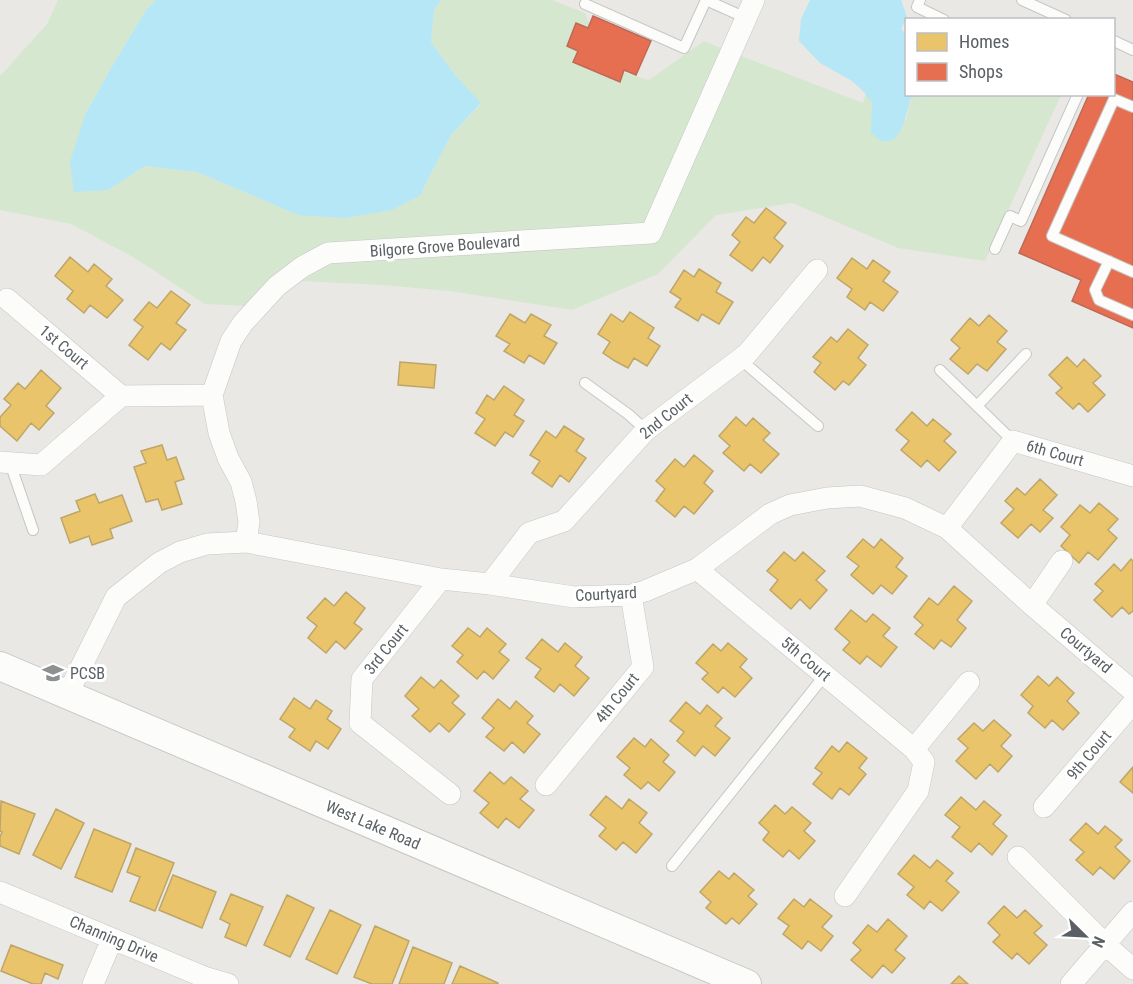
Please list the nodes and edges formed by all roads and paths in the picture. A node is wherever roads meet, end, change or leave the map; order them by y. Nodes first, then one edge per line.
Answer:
1 (706, 0) edge
2 (920, 0) edge
3 (1022, 0) edge
4 (585, 4) dead end
5 (750, 9) edge
6 (940, 18) edge
7 (1062, 18) edge
8 (1115, 42) edge
9 (1133, 50) edge
10 (1077, 96) edge
11 (1133, 107) edge
12 (995, 249) dead end
13 (1109, 261) junction
14 (818, 270) dead end
15 (1133, 272) edge
16 (7, 299) dead end
17 (1133, 315) edge
18 (1026, 354) dead end
19 (740, 359) junction
20 (940, 370) dead end
21 (585, 383) dead end
22 (212, 395) junction
23 (121, 396) junction
24 (977, 406) junction
25 (818, 426) dead end
26 (646, 430) junction
27 (1013, 441) junction
28 (5, 462) edge
29 (1133, 476) edge
30 (947, 528) junction
31 (33, 530) dead end
32 (246, 542) junction
33 (1062, 561) dead end
34 (697, 569) junction
35 (441, 579) junction
36 (490, 584) junction
37 (631, 596) junction
38 (1032, 605) junction
39 (0, 666) edge
40 (825, 675) junction
41 (969, 682) dead end
42 (1133, 690) edge
43 (67, 695) junction
44 (1133, 703) edge
45 (914, 749) junction
46 (546, 785) dead end
47 (450, 794) dead end
48 (1044, 807) dead end
49 (1018, 857) dead end
50 (672, 867) dead end
51 (0, 892) edge
52 (845, 896) dead end
53 (1133, 912) edge
54 (112, 939) junction
55 (1106, 945) junction
56 (1133, 969) edge
57 (93, 984) edge
58 (228, 984) edge
59 (747, 984) edge
60 (1071, 984) edge

1 - 4 lane
1 - 5 lane
2 - 6 lane
3 - 7 lane
5 - 22 street, Bilgore Grove Boulevard
8 - 9 lane
10 - 12 lane
11 - 13 lane
13 - 15 lane
13 - 17 lane
14 - 19 street, 2nd Court
16 - 23 street, 1st Court
18 - 24 lane
19 - 25 lane
19 - 26 street, 2nd Court
20 - 24 lane
21 - 26 lane
22 - 23 street
22 - 32 street, Bilgore Grove Boulevard
23 - 28 street
24 - 27 lane
26 - 36 street, 2nd Court
27 - 29 street, 6th Court
27 - 30 street, 6th Court
28 - 31 lane
30 - 34 street, Courtyard
30 - 38 street, Courtyard
32 - 35 street, Courtyard
32 - 43 street, Courtyard
33 - 38 street
34 - 37 street, Courtyard
34 - 40 street, 5th Court
35 - 36 street, Courtyard
35 - 47 street, 3rd Court
36 - 37 street, Courtyard
37 - 46 street, 4th Court
38 - 42 street, Courtyard
39 - 43 street, West Lake Road
40 - 45 street, 5th Court
40 - 50 lane
41 - 45 street
43 - 59 street, West Lake Road
44 - 48 street, 9th Court
45 - 52 street
49 - 55 street
51 - 54 street, Channing Drive
53 - 55 street
54 - 57 street
54 - 58 street, Channing Drive
55 - 56 street
55 - 60 street

